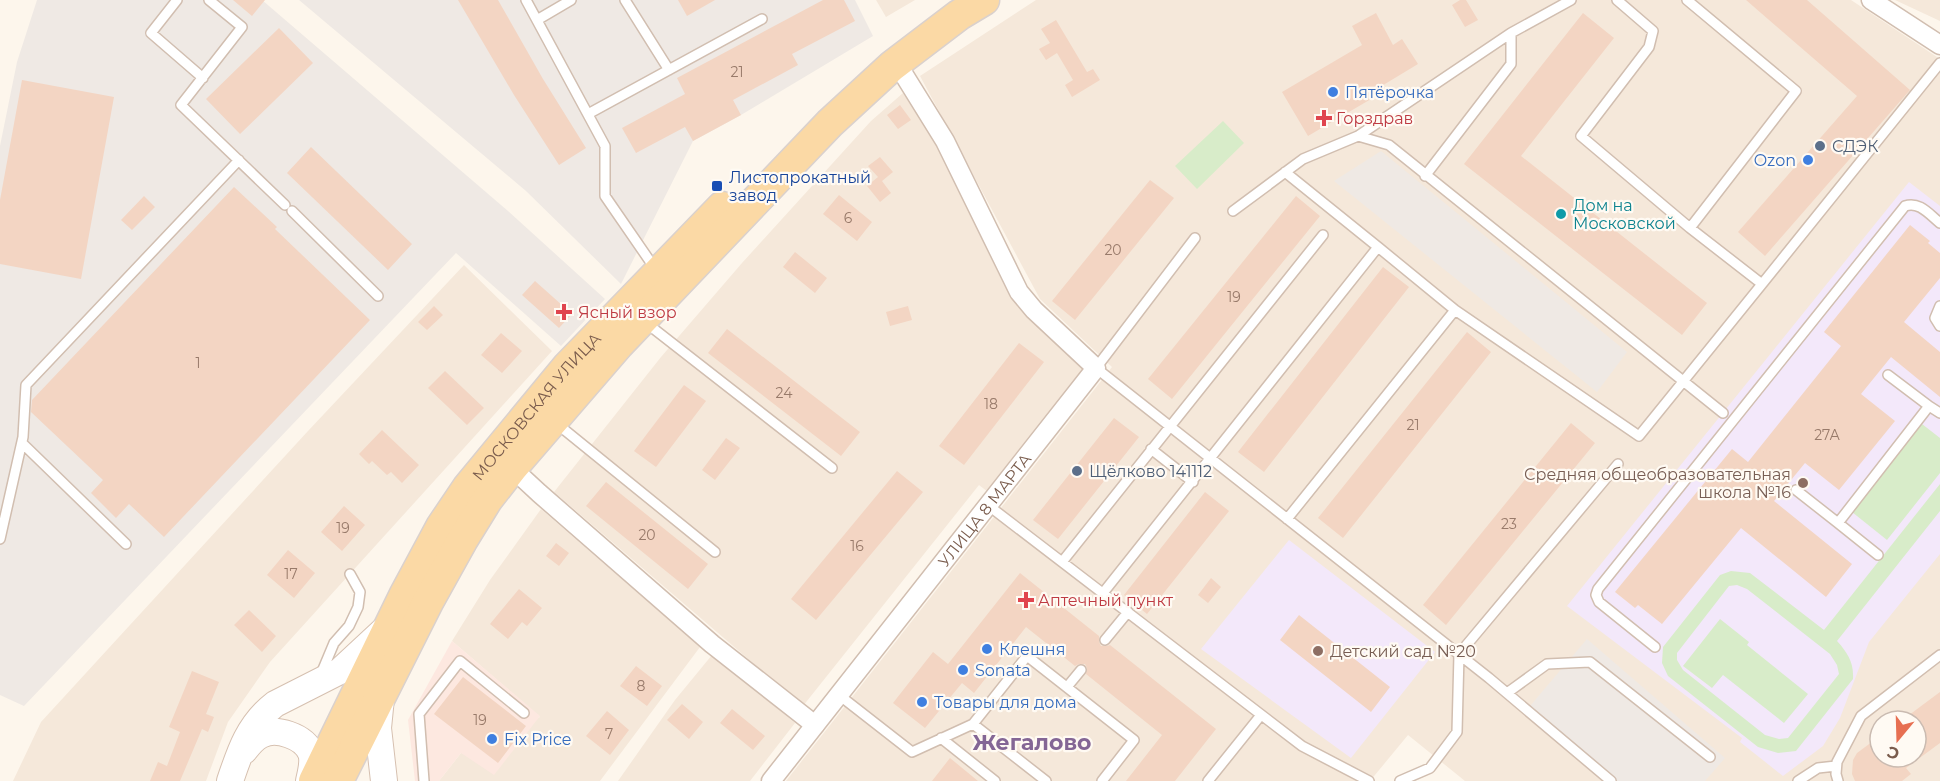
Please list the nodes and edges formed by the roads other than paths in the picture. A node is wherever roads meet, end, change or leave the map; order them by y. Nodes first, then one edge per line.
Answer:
1 (177, 0) edge
2 (209, 0) edge
3 (526, 0) edge
4 (571, 0) edge
5 (625, 0) edge
6 (950, 0) edge
7 (984, 0) edge
8 (1571, 0) edge
9 (1617, 0) edge
10 (1687, 0) edge
11 (1871, 0) edge
12 (537, 20) junction
13 (762, 20) dead end
14 (1511, 33) junction
15 (1940, 45) edge
16 (896, 62) junction
17 (1940, 63) edge
18 (669, 70) junction
19 (203, 78) junction
20 (588, 114) junction
21 (1358, 136) junction
22 (239, 160) junction
23 (1285, 172) junction
24 (1425, 176) junction
25 (1233, 211) dead end
26 (1940, 223) edge
27 (1690, 228) junction
28 (1323, 235) dead end
29 (1195, 238) dead end
30 (1378, 247) junction
31 (658, 272) junction
32 (1761, 284) junction
33 (378, 296) dead end
34 (1940, 306) edge
35 (1455, 310) junction
36 (643, 320) junction
37 (1940, 326) edge
38 (1096, 368) junction
39 (1888, 375) dead end
40 (1683, 382) junction
41 (1929, 406) junction
42 (1723, 413) dead end
43 (1940, 413) edge
44 (553, 421) junction
45 (1170, 426) junction
46 (22, 443) junction
47 (1151, 449) junction
48 (1212, 458) junction
49 (1618, 464) dead end
50 (513, 468) junction
51 (832, 468) dead end
52 (1193, 482) junction
53 (1796, 490) dead end
54 (989, 506) junction
55 (1287, 519) junction
56 (1838, 523) junction
57 (0, 539) edge
58 (126, 544) dead end
59 (716, 552) dead end
60 (1878, 555) dead end
61 (1062, 562) junction
62 (350, 574) dead end
63 (1103, 593) junction
64 (1128, 612) junction
65 (388, 625) junction
66 (1105, 640) dead end
67 (1655, 647) dead end
68 (1458, 654) junction
69 (1940, 655) edge
70 (1080, 670) dead end
71 (318, 682) junction
72 (1067, 687) junction
73 (382, 692) junction
74 (1507, 693) junction
75 (839, 695) junction
76 (524, 713) dead end
77 (1261, 715) junction
78 (973, 724) junction
79 (815, 725) junction
80 (941, 738) junction
81 (1710, 757) dead end
82 (1836, 766) junction
83 (234, 770) edge
84 (331, 779) edge
85 (309, 781) edge
86 (384, 781) edge
87 (424, 781) edge
88 (771, 781) edge
89 (995, 781) edge
90 (1046, 781) edge
91 (1102, 781) edge
92 (1208, 781) edge
93 (1370, 781) edge
94 (1400, 781) edge
95 (1611, 781) edge
96 (1798, 781) edge
97 (1838, 781) edge

1 - 19 lane
2 - 19 lane
3 - 12 lane
4 - 12 lane
5 - 18 lane
6 - 31 main road, МОСКОВСКАЯ УЛИЦА
7 - 16 main road, МОСКОВСКАЯ УЛИЦА
8 - 14 lane
9 - 27 lane
10 - 27 lane
11 - 15 street
12 - 20 lane
13 - 18 lane
14 - 21 lane
14 - 24 lane
16 - 36 main road, МОСКОВСКАЯ УЛИЦА
16 - 38 street
17 - 32 lane
18 - 20 lane
19 - 22 lane
20 - 31 lane
21 - 23 lane
21 - 24 lane
22 - 33 lane
22 - 46 lane
23 - 25 lane
23 - 30 lane
24 - 40 lane
26 - 67 lane
27 - 32 lane
28 - 45 lane
29 - 38 lane, УЛИЦА 8 МАРТА
30 - 35 lane
30 - 48 lane
31 - 65 main road, МОСКОВСКАЯ УЛИЦА
32 - 40 lane
34 - 37 lane
35 - 40 lane
35 - 55 lane
36 - 44 main road, МОСКОВСКАЯ УЛИЦА
36 - 51 lane
38 - 45 lane
38 - 54 street, УЛИЦА 8 МАРТА
39 - 41 lane
40 - 42 lane
41 - 43 lane
41 - 56 lane
44 - 50 main road, МОСКОВСКАЯ УЛИЦА
44 - 59 lane
45 - 47 lane
45 - 48 lane
46 - 57 lane
46 - 58 lane
47 - 52 lane
47 - 61 lane
48 - 52 lane
48 - 55 lane
49 - 68 lane
50 - 73 main road, МОСКОВСКАЯ УЛИЦА
50 - 79 street
52 - 63 lane
53 - 56 lane
54 - 61 lane
54 - 75 street, УЛИЦА 8 МАРТА
55 - 68 lane
56 - 60 lane
61 - 63 lane
62 - 71 lane
63 - 64 lane
64 - 66 lane
64 - 77 lane
65 - 71 street
65 - 84 main road, МОСКОВСКАЯ УЛИЦА
68 - 74 lane
68 - 94 lane
69 - 82 lane
70 - 72 lane
71 - 83 street
72 - 78 lane
72 - 91 lane
73 - 84 main road, МОСКОВСКАЯ УЛИЦА
73 - 86 street
74 - 81 lane
74 - 95 lane
75 - 79 street, УЛИЦА 8 МАРТА
75 - 80 lane
76 - 87 lane
77 - 92 lane
77 - 93 lane
78 - 80 lane
78 - 90 lane
79 - 88 street, УЛИЦА 8 МАРТА
80 - 89 lane
82 - 96 lane
82 - 97 lane
83 - 85 street

